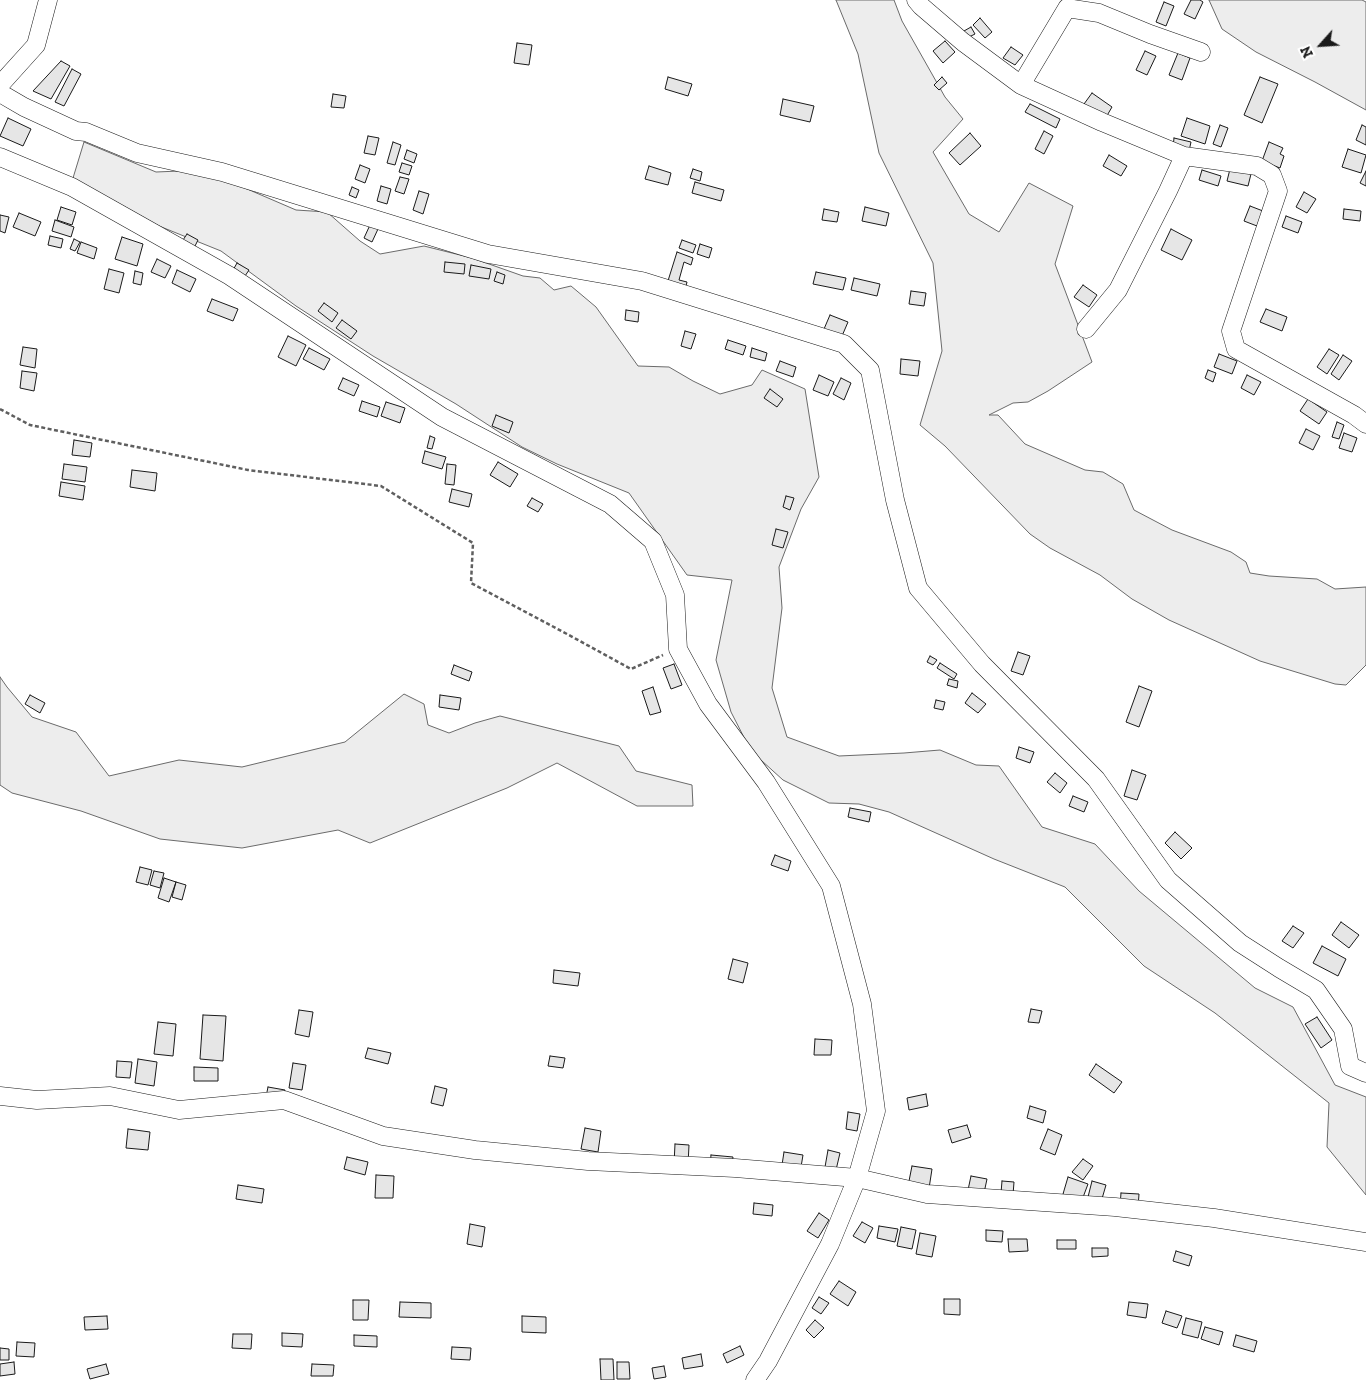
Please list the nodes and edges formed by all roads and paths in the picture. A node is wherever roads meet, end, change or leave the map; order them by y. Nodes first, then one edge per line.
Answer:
1 (48, 0) edge
2 (916, 0) edge
3 (1201, 52) dead end
4 (1021, 84) junction
5 (0, 85) edge
6 (0, 93) edge
7 (1184, 156) junction
8 (0, 157) edge
9 (1086, 329) dead end
10 (0, 409) edge
11 (1366, 424) edge
12 (678, 649) junction
13 (1366, 1073) edge
14 (0, 1096) edge
15 (858, 1178) junction
16 (1366, 1242) edge
17 (755, 1380) edge

1 - 5 street
2 - 4 street
3 - 4 street
4 - 7 street
6 - 13 street
7 - 9 street
7 - 11 street
8 - 12 street
10 - 12 path
12 - 15 street
14 - 15 street
15 - 16 street
15 - 17 street

